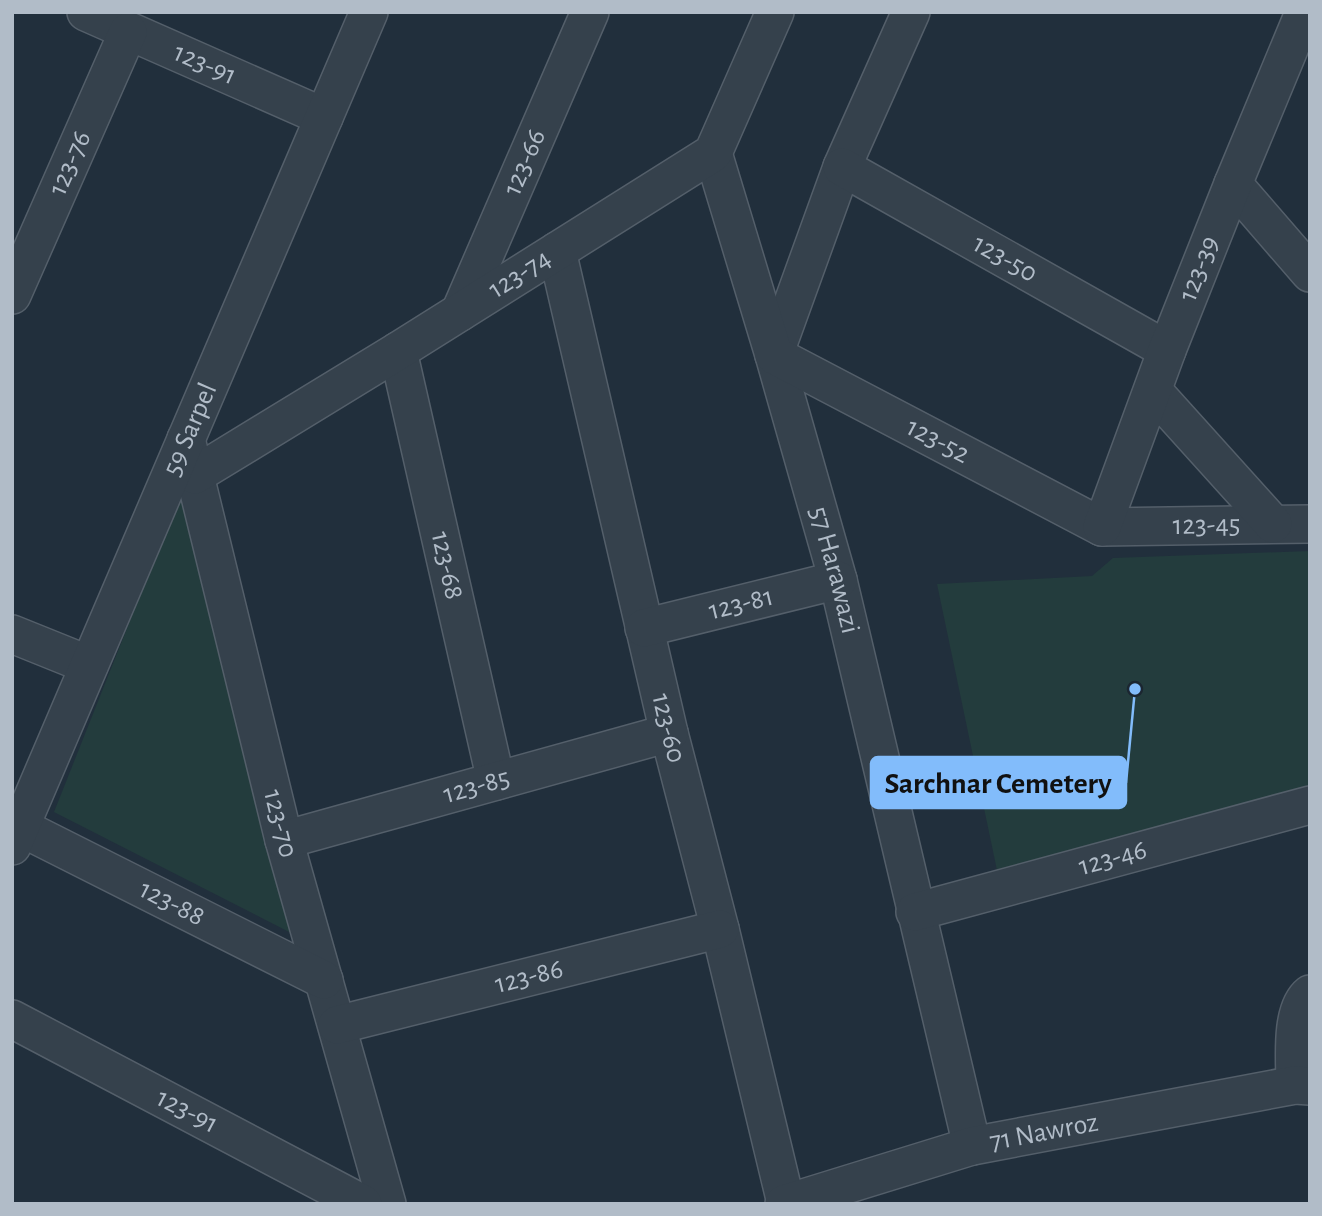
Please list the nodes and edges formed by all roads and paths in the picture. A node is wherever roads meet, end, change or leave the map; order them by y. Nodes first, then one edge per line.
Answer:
1 (369, 12) edge
2 (590, 12) edge
3 (775, 12) edge
4 (911, 12) edge
5 (1303, 13) edge
6 (1310, 17) edge
7 (109, 20) edge
8 (324, 117) junction
9 (713, 153) junction
10 (842, 167) junction
11 (1233, 184) junction
12 (557, 251) junction
13 (1310, 273) edge
14 (12, 296) edge
15 (460, 312) junction
16 (1167, 350) junction
17 (398, 351) junction
18 (774, 355) junction
19 (1153, 391) junction
20 (186, 439) junction
21 (195, 475) junction
22 (1272, 524) junction
23 (1310, 524) edge
24 (1102, 527) junction
25 (838, 580) junction
26 (644, 628) junction
27 (12, 634) edge
28 (89, 665) junction
29 (669, 733) junction
30 (496, 781) junction
31 (1310, 806) edge
32 (16, 836) edge
33 (284, 840) junction
34 (915, 912) junction
35 (720, 929) junction
36 (324, 980) junction
37 (1310, 994) edge
38 (12, 1019) edge
39 (337, 1026) junction
40 (1302, 1085) edge
41 (972, 1146) junction
42 (363, 1204) edge
43 (387, 1204) edge
44 (785, 1204) edge

1 - 8 street, 59 Sarpel
2 - 15 street, 123-66
3 - 9 street
4 - 10 street
5 - 6 street
5 - 11 street, 123-39
7 - 8 street, 123-91
7 - 14 street, 123-76
8 - 20 street, 59 Sarpel
9 - 12 street, 123-74
9 - 18 street, 57 Harawazi
10 - 16 street, 123-50
10 - 18 street
11 - 13 street
11 - 16 street, 123-39
12 - 15 street, 123-74
12 - 26 street, 123-60
15 - 17 street, 123-74
16 - 19 street, 123-39
17 - 21 street, 123-74
17 - 30 street, 123-68
18 - 24 street, 123-52
18 - 25 street, 57 Harawazi
19 - 22 street
19 - 24 street, 123-39
20 - 21 street, 123-70
20 - 28 street, 59 Sarpel
21 - 33 street, 123-70
22 - 23 street, 123-45
22 - 24 street, 123-45
25 - 26 street, 123-81
25 - 34 street, 57 Harawazi
26 - 29 street, 123-60
27 - 28 street
28 - 32 street, 59 Sarpel
29 - 30 street, 123-85
29 - 35 street, 123-60
30 - 33 street, 123-85
31 - 34 street, 123-46
32 - 36 street, 123-88
33 - 36 street, 123-70
34 - 41 street, 57 Harawazi
35 - 39 street, 123-86
35 - 44 street, 123-60
36 - 39 street, 123-70
37 - 40 street
38 - 42 street, 123-91
39 - 43 street, 123-70
40 - 41 street, 71 Nawroz
41 - 44 street, 71 Nawroz

